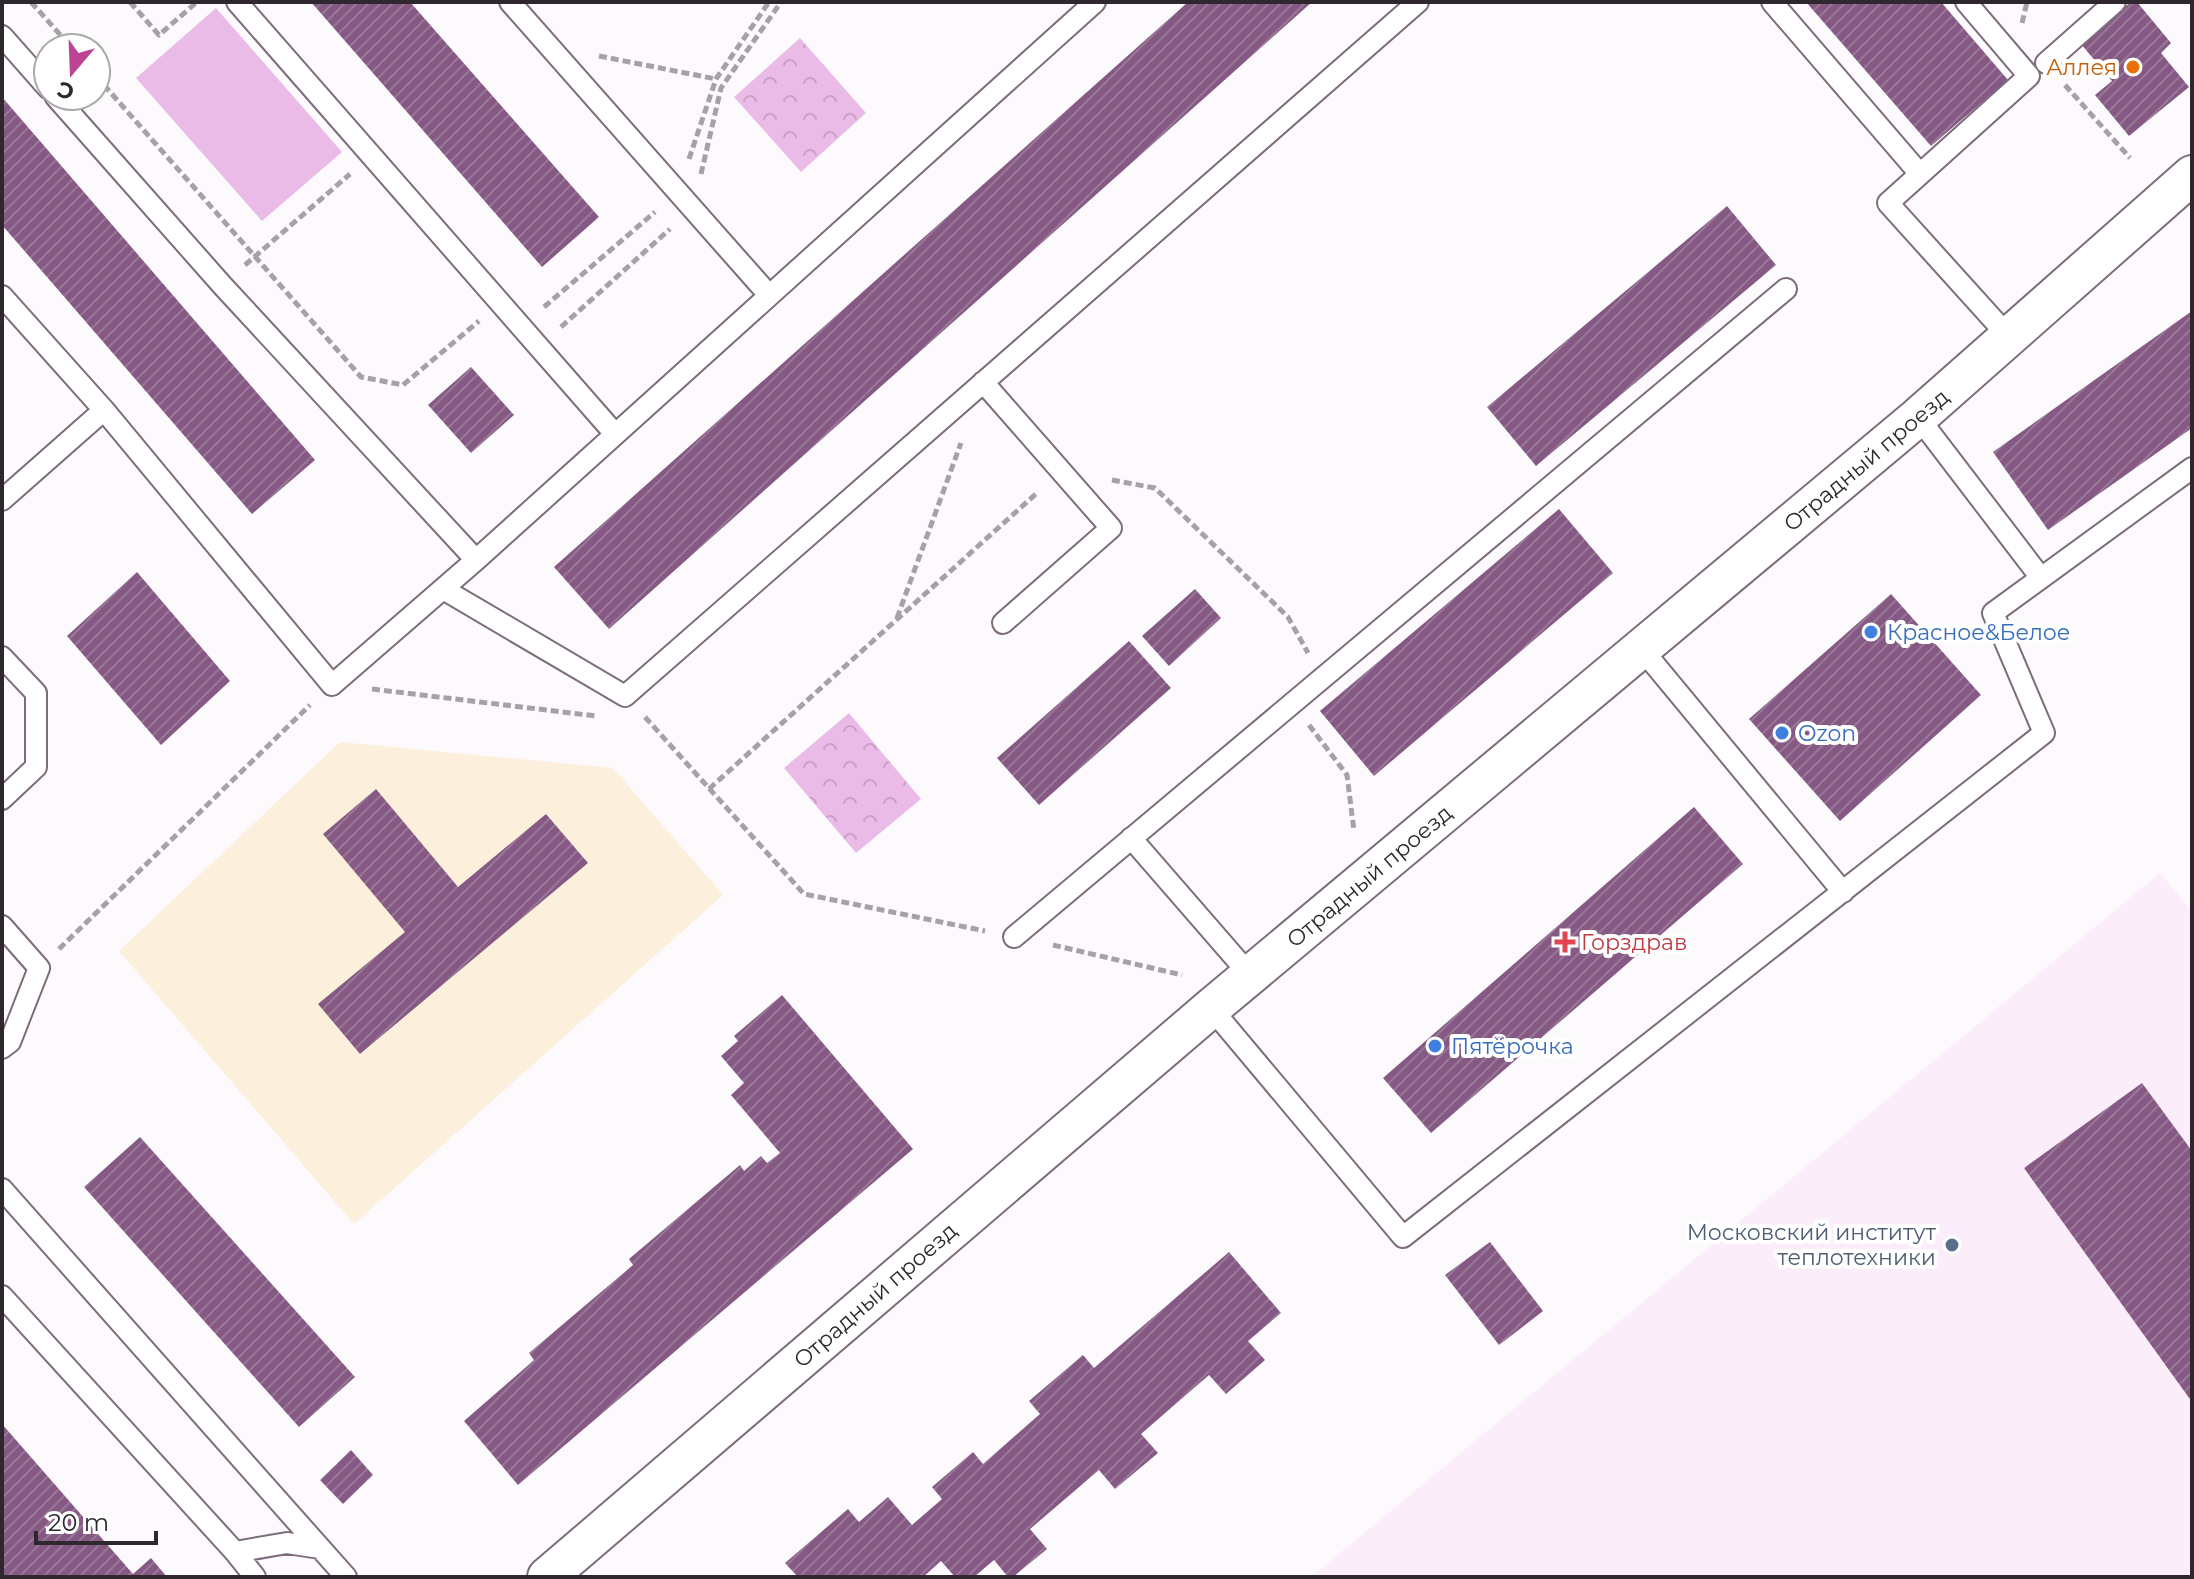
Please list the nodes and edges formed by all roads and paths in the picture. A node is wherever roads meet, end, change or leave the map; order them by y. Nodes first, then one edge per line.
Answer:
1 (31, 2) edge
2 (130, 2) edge
3 (197, 2) edge
4 (237, 2) edge
5 (510, 2) edge
6 (1095, 2) edge
7 (1418, 2) edge
8 (1772, 2) edge
9 (1966, 2) edge
10 (2027, 2) edge
11 (2115, 2) edge
12 (58, 32) edge
13 (2020, 32) dead end
14 (2, 36) edge
15 (548, 45) junction
16 (2046, 63) joint
17 (32, 70) edge
18 (716, 79) dead end
19 (112, 94) edge
20 (69, 112) edge
21 (372, 155) junction
22 (2130, 158) dead end
23 (1920, 174) junction
24 (2192, 175) edge
25 (255, 257) junction
26 (222, 285) junction
27 (1786, 289) dead end
28 (768, 294) junction
29 (2, 296) edge
30 (501, 302) junction
31 (2009, 337) junction
32 (983, 382) junction
33 (104, 410) junction
34 (1918, 417) junction
35 (615, 434) junction
36 (962, 442) dead end
37 (2192, 468) edge
38 (1061, 471) junction
39 (2, 500) edge
40 (476, 560) junction
41 (2041, 578) junction
42 (443, 589) junction
43 (896, 620) junction
44 (1003, 623) dead end
45 (1641, 648) junction
46 (2, 657) edge
47 (1321, 677) junction
48 (332, 685) junction
49 (625, 696) junction
50 (1292, 701) junction
51 (601, 716) dead end
52 (633, 720) dead end
53 (649, 722) junction
54 (709, 789) junction
55 (2, 799) edge
56 (1354, 831) dead end
57 (1131, 838) junction
58 (1843, 892) junction
59 (2, 926) edge
60 (1014, 937) junction
61 (39, 968) junction
62 (1182, 975) dead end
63 (1250, 975) junction
64 (1211, 1008) junction
65 (2, 1048) edge
66 (2, 1189) edge
67 (2, 1296) edge
68 (320, 1548) junction
69 (235, 1552) junction
70 (255, 1577) edge
71 (346, 1577) edge
72 (547, 1577) edge

1 - 12 path
2 - 3 path
4 - 21 lane
5 - 15 lane
6 - 28 lane
7 - 32 lane
8 - 23 lane
9 - 23 lane
10 - 13 path
11 - 16 lane
14 - 17 lane
15 - 18 path
15 - 28 lane
16 - 22 path
19 - 25 path
20 - 26 lane
21 - 25 path
21 - 30 lane
23 - 31 lane
24 - 31 street, Отрадный проезд
25 - 26 path
25 - 30 path
26 - 40 lane
27 - 47 lane
28 - 35 lane
29 - 33 lane
30 - 35 lane
31 - 34 street, Отрадный проезд
32 - 38 lane
32 - 49 lane
33 - 39 lane
33 - 48 lane
34 - 41 lane
34 - 45 street, Отрадный проезд
35 - 40 lane
36 - 43 path
37 - 41 lane
38 - 43 path
38 - 44 lane
38 - 47 path
40 - 42 lane
41 - 58 lane
42 - 48 lane
42 - 49 lane
43 - 54 path
45 - 58 lane
45 - 63 street, Отрадный проезд
46 - 55 lane
47 - 50 lane
48 - 51 path
48 - 61 path
49 - 53 path
50 - 56 path
50 - 57 lane
52 - 53 path
53 - 54 path
54 - 60 path
57 - 60 lane
57 - 63 lane
58 - 64 lane
59 - 61 lane
60 - 62 path
61 - 65 lane
63 - 64 street, Отрадный проезд
64 - 72 street, Отрадный проезд
66 - 68 lane
67 - 69 lane
68 - 69 lane
68 - 71 lane
69 - 70 lane

